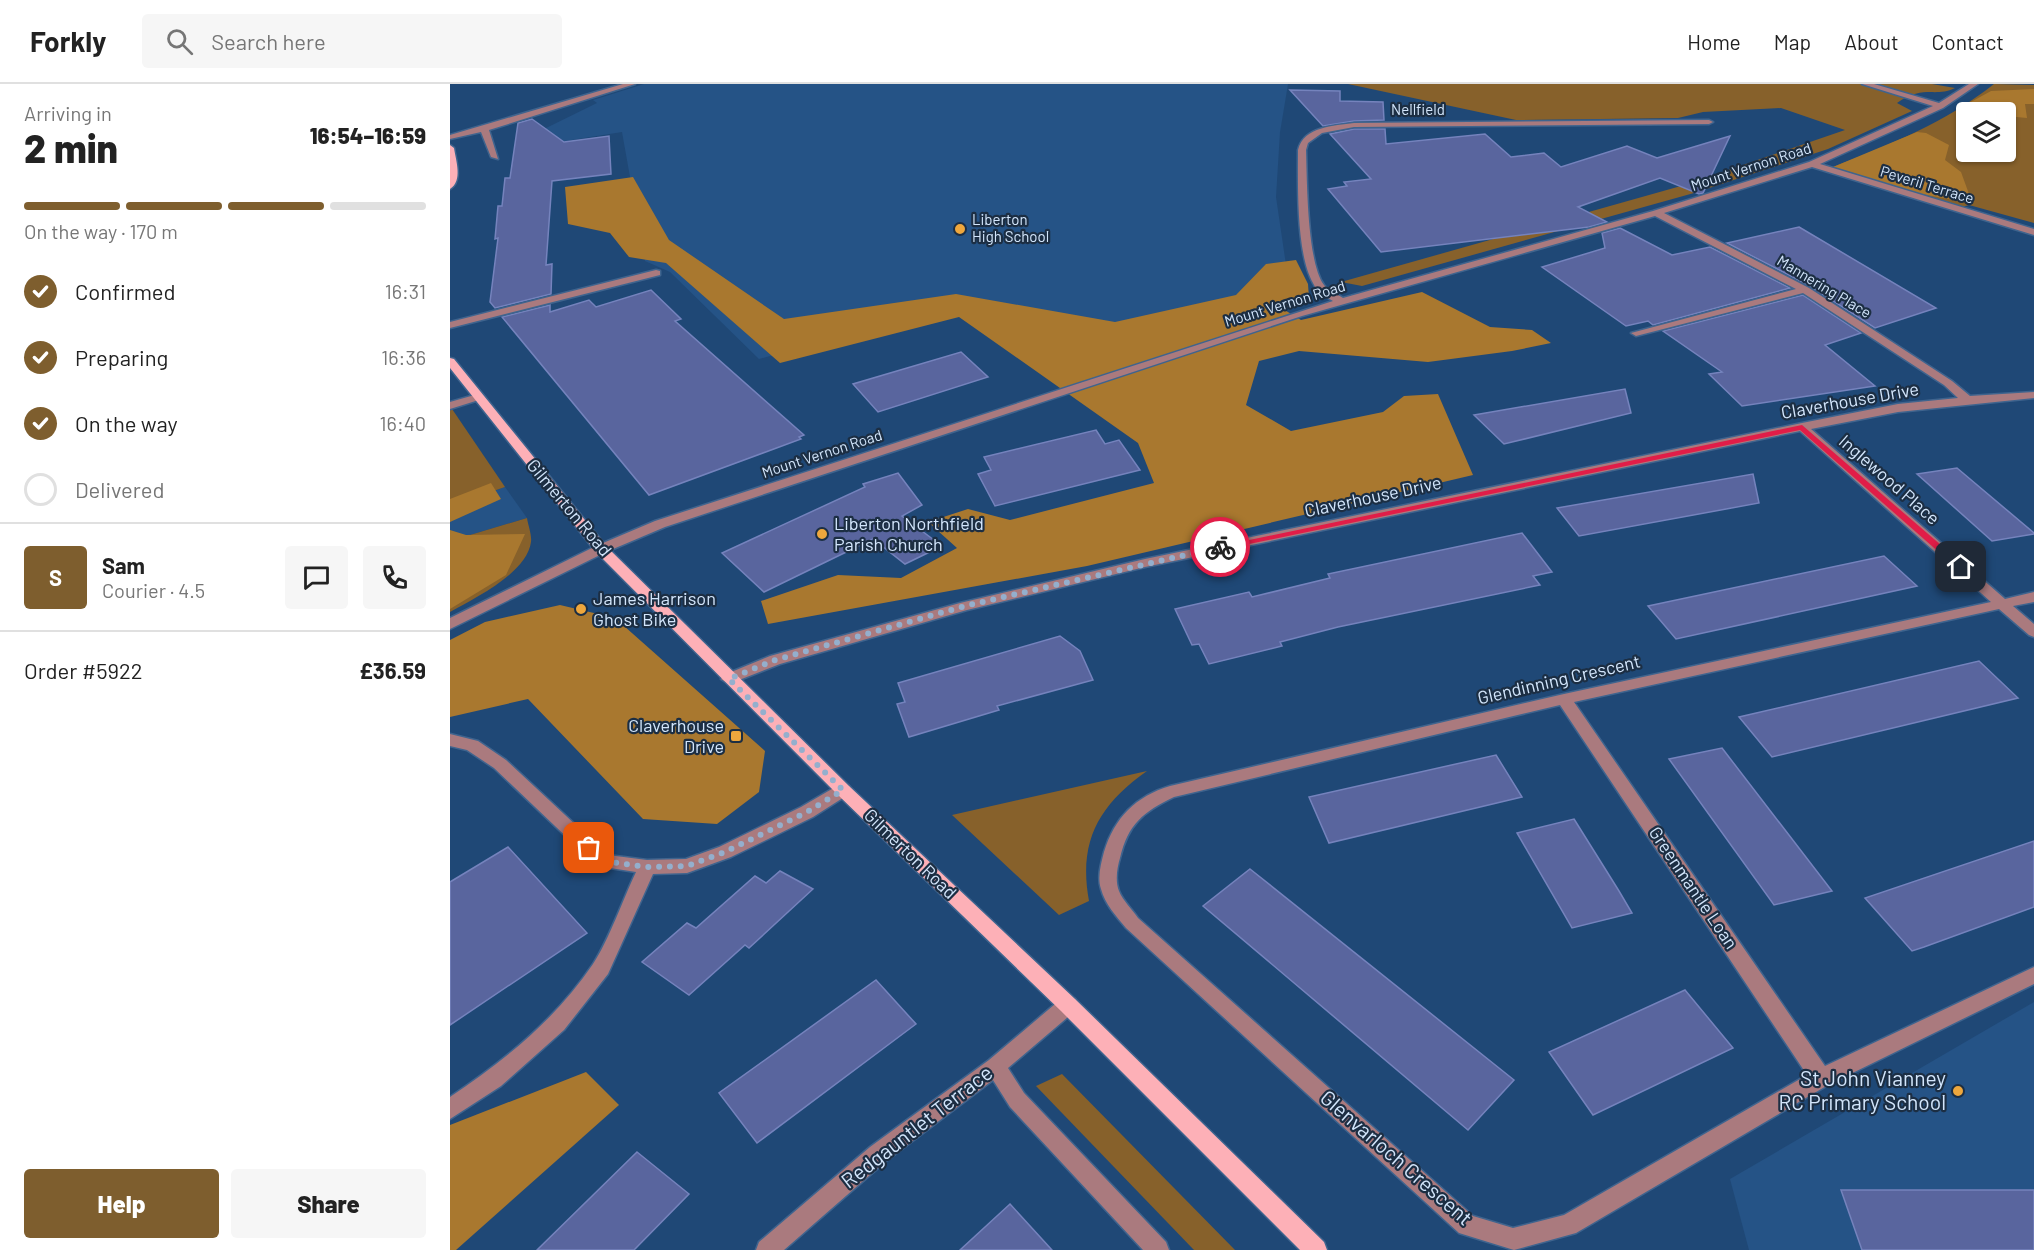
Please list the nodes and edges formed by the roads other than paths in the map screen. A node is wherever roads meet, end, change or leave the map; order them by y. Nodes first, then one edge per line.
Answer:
1 (631, 84) edge
2 (1866, 84) edge
3 (1974, 84) edge
4 (1940, 106) junction
5 (1709, 122) dead end
6 (484, 129) junction
7 (450, 137) edge
8 (450, 148) edge
9 (495, 157) dead end
10 (1812, 164) junction
11 (450, 186) edge
12 (1656, 213) junction
13 (2034, 232) edge
14 (656, 273) dead end
15 (1805, 290) junction
16 (1341, 301) junction
17 (450, 325) edge
18 (1636, 333) dead end
19 (450, 361) edge
20 (2034, 395) edge
21 (477, 397) junction
22 (1967, 400) junction
23 (450, 406) edge
24 (1802, 427) junction
25 (601, 549) junction
26 (2034, 597) edge
27 (2002, 603) junction
28 (450, 624) edge
29 (2034, 632) edge
30 (729, 679) junction
31 (1564, 699) junction
32 (450, 740) edge
33 (843, 790) junction
34 (1114, 841) joint
35 (647, 867) junction
36 (2034, 975) edge
37 (1068, 1005) junction
38 (996, 1066) junction
39 (1821, 1077) junction
40 (450, 1109) edge
41 (767, 1250) edge
42 (1158, 1250) edge
43 (1316, 1250) edge

1 - 6 street
2 - 4 street
3 - 4 street, Mount Vernon Road
4 - 10 street, Mount Vernon Road
5 - 16 street, Nellfield
6 - 7 street
6 - 9 street
8 - 11 main road
10 - 12 street, Mount Vernon Road
10 - 13 street, Peveril Terrace
12 - 15 street, Mannering Place
12 - 16 street, Mount Vernon Road
14 - 17 street
15 - 18 street
15 - 22 street, Mannering Place
16 - 25 street, Mount Vernon Road
19 - 21 main road, Gilmerton Road
20 - 22 street, Claverhouse Drive
21 - 23 street
21 - 25 main road, Gilmerton Road
22 - 24 street, Claverhouse Drive
24 - 27 street, Inglewood Place
24 - 30 street, Claverhouse Drive
25 - 28 street, Mount Vernon Road
25 - 30 main road, Gilmerton Road
26 - 27 street, Glendinning Crescent
27 - 29 street, Inglewood Place
27 - 31 street, Glendinning Crescent
30 - 33 main road, Gilmerton Road
31 - 34 street, Glendinning Crescent
31 - 39 street, Greenmantle Loan
32 - 35 street
33 - 35 street
33 - 37 main road, Gilmerton Road
34 - 39 street, Glenvarloch Crescent
35 - 40 street
36 - 39 street, Glenvarloch Crescent
37 - 38 street, Redgauntlet Terrace
37 - 43 main road, Gilmerton Road
38 - 41 street, Redgauntlet Terrace
38 - 42 street

